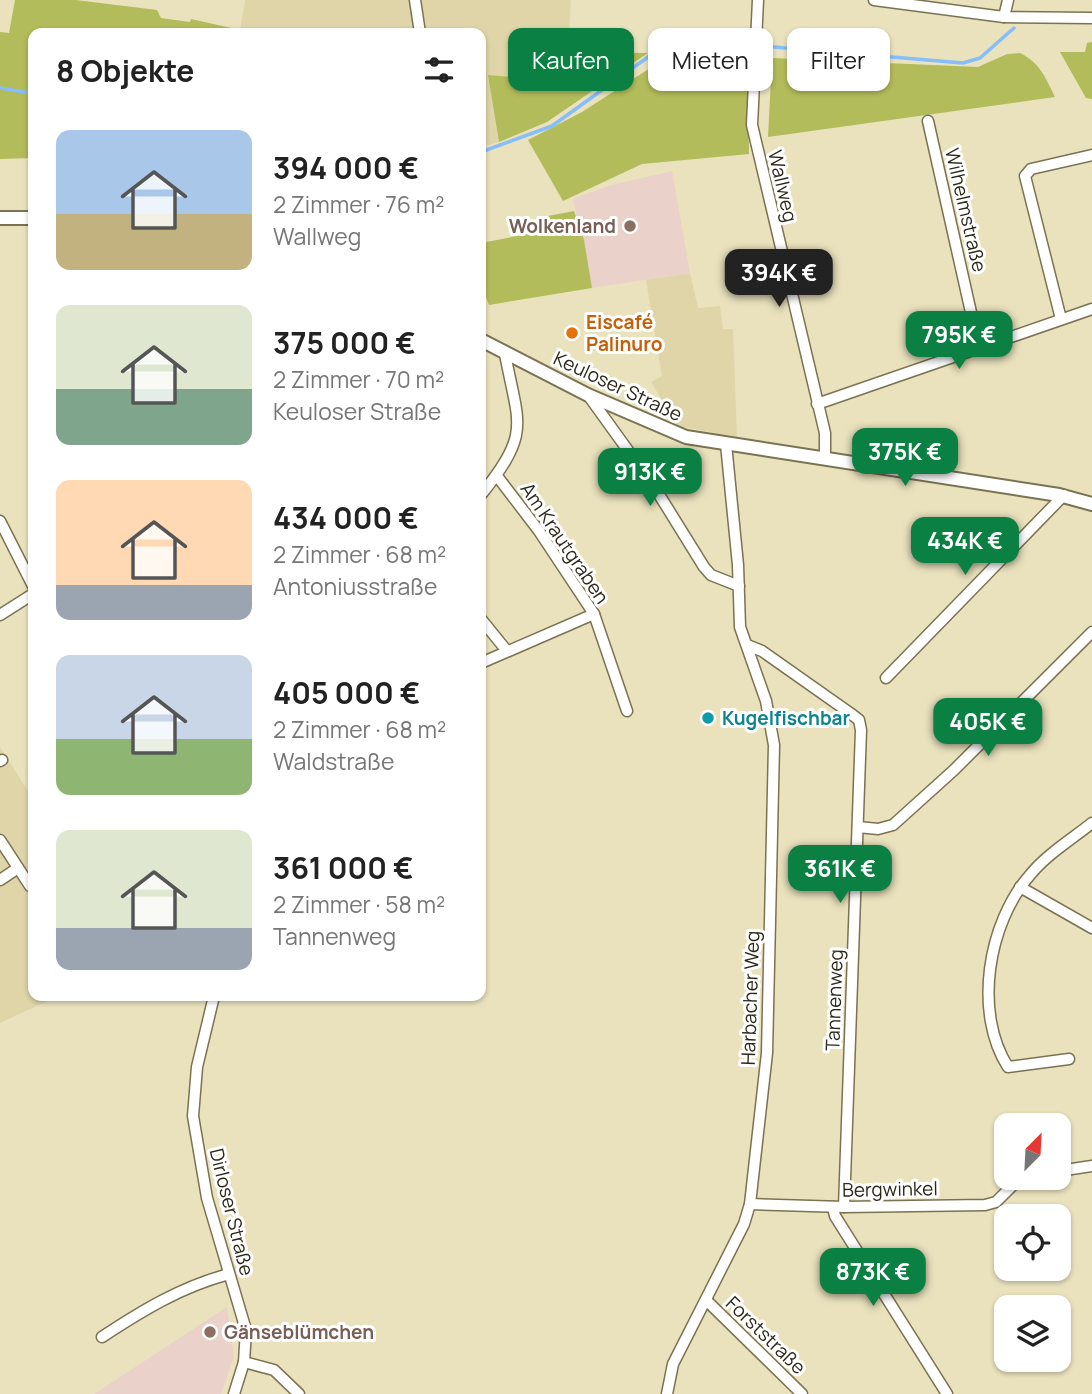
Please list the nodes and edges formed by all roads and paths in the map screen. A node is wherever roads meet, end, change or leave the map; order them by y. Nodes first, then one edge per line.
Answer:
1 (415, 0) edge
2 (758, 0) edge
3 (874, 0) edge
4 (1008, 0) edge
5 (892, 1) edge
6 (1004, 17) junction
7 (1092, 19) edge
8 (418, 28) edge
9 (928, 121) dead end
10 (1092, 155) edge
11 (0, 218) edge
12 (28, 218) edge
13 (1092, 309) edge
14 (1061, 319) junction
15 (486, 343) edge
16 (979, 348) junction
17 (505, 354) junction
18 (587, 395) junction
19 (817, 404) junction
20 (726, 444) junction
21 (825, 459) junction
22 (497, 476) junction
23 (486, 489) edge
24 (1064, 495) junction
25 (1092, 504) edge
26 (0, 521) edge
27 (28, 576) edge
28 (739, 586) junction
29 (28, 596) edge
30 (594, 614) junction
31 (0, 615) edge
32 (486, 625) edge
33 (1092, 632) edge
34 (747, 645) junction
35 (507, 650) junction
36 (486, 660) edge
37 (886, 678) dead end
38 (627, 711) dead end
39 (1092, 823) edge
40 (858, 827) junction
41 (0, 840) edge
42 (18, 868) junction
43 (0, 880) edge
44 (28, 883) edge
45 (1020, 887) junction
46 (1092, 928) edge
47 (213, 1001) edge
48 (1069, 1059) dead end
49 (1092, 1166) edge
50 (1071, 1169) edge
51 (1008, 1190) edge
52 (750, 1204) junction
53 (839, 1207) junction
54 (229, 1274) junction
55 (706, 1300) junction
56 (102, 1337) dead end
57 (244, 1362) junction
58 (234, 1394) edge
59 (299, 1394) edge
60 (667, 1394) edge
61 (802, 1394) edge
62 (947, 1394) edge

1 - 8 street
2 - 19 street, Wallweg
3 - 5 street
4 - 6 street
5 - 6 street
6 - 7 street
9 - 16 street, Wilhelmstraße
10 - 14 street
11 - 12 street
13 - 14 street
14 - 16 street
15 - 17 street, Keuloser Straße
16 - 19 street
17 - 18 street, Keuloser Straße
17 - 22 street
18 - 20 street, Keuloser Straße
18 - 28 street
19 - 21 street, Wallweg
20 - 21 street, Keuloser Straße
20 - 28 street, Harbacher Weg
21 - 24 street, Keuloser Straße
22 - 23 street
22 - 30 street, Am Krautgraben
24 - 25 street, Keuloser Straße
24 - 37 street
26 - 27 street
28 - 34 street, Harbacher Weg
29 - 31 street
30 - 35 street
30 - 38 street, Am Krautgraben
32 - 35 street
33 - 40 street
34 - 40 street, Tannenweg
34 - 52 street, Harbacher Weg
35 - 36 street
39 - 45 street
40 - 53 street, Tannenweg
41 - 42 street
42 - 43 street
42 - 44 street
45 - 46 street
45 - 48 street
47 - 54 street, Dirloser Straße
49 - 50 street
51 - 53 street, Bergwinkel
52 - 53 street, Bergwinkel
52 - 55 street, Harbacher Weg
53 - 62 street, Tannenweg
54 - 56 street
54 - 57 street, Dirloser Straße
55 - 60 street, Harbacher Weg
55 - 61 street, Forststraße
57 - 58 street, Dirloser Straße
57 - 59 street

